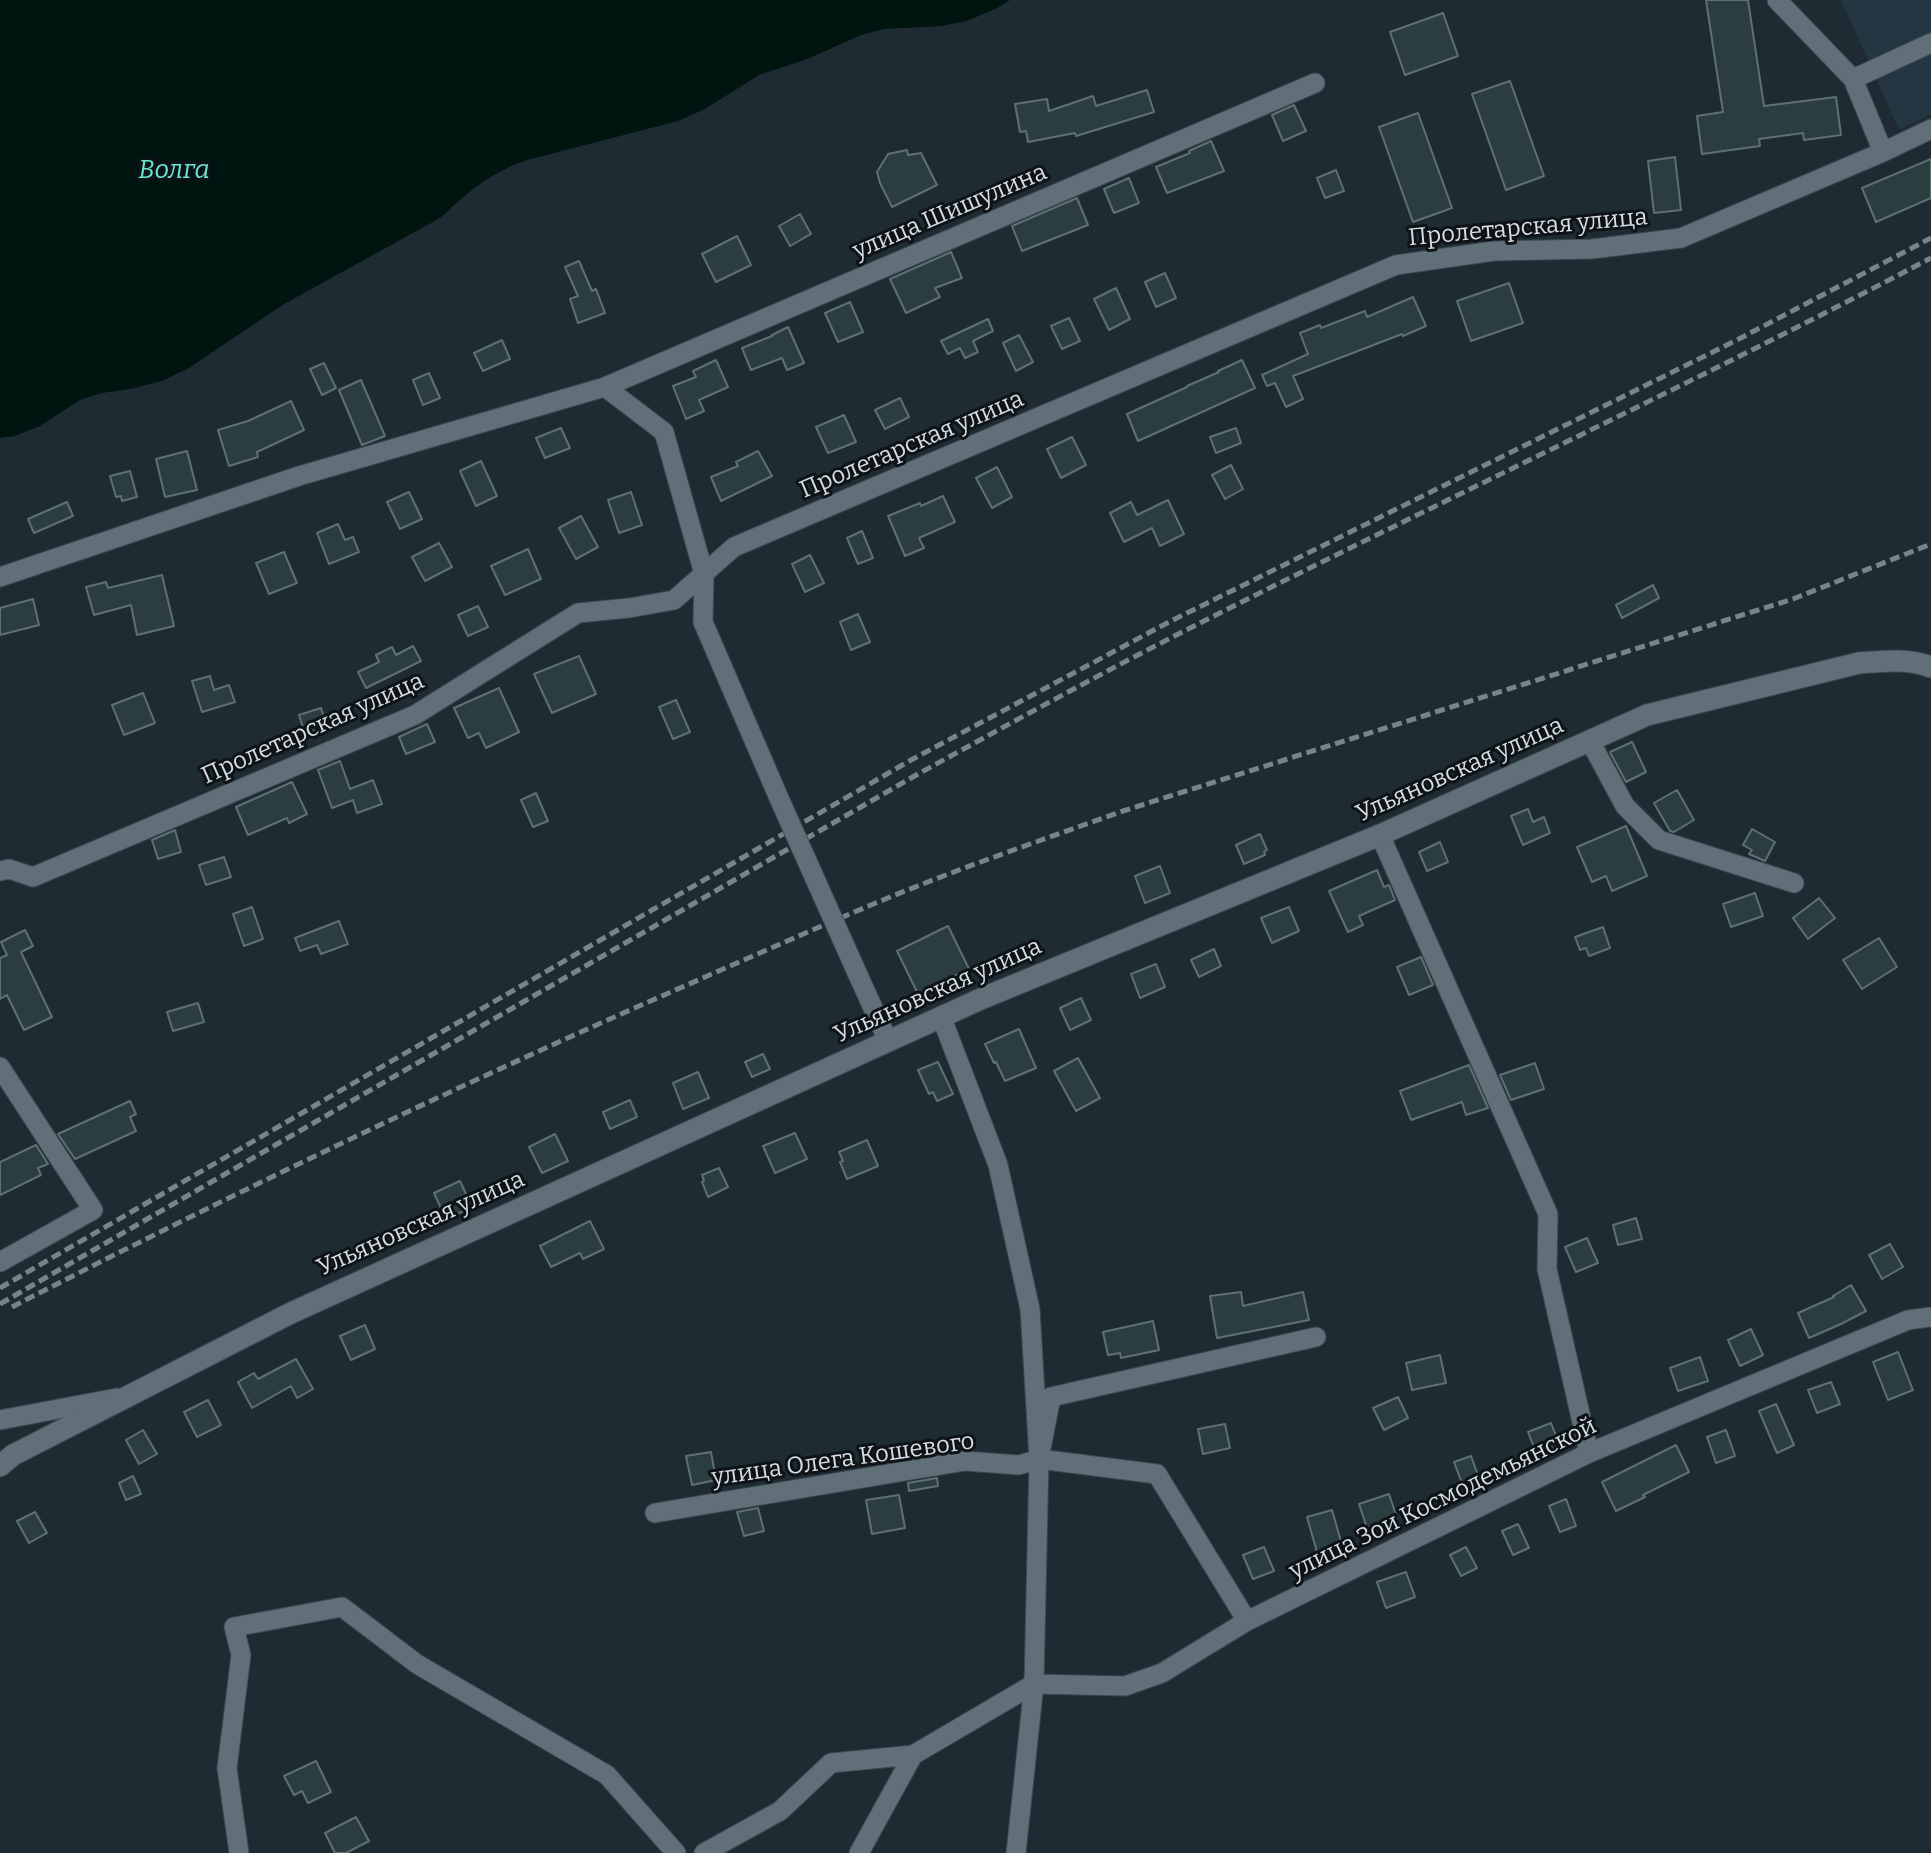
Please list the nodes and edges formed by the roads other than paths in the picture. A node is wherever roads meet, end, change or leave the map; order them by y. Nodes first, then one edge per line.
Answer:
1 (1777, 0) edge
2 (1931, 43) edge
3 (1853, 79) junction
4 (1315, 83) dead end
5 (1931, 129) edge
6 (1883, 152) junction
7 (605, 387) junction
8 (704, 574) junction
9 (0, 577) edge
10 (1931, 667) edge
11 (1590, 741) junction
12 (1380, 835) junction
13 (0, 871) edge
14 (1794, 883) dead end
15 (940, 1016) junction
16 (888, 1041) junction
17 (0, 1067) edge
18 (0, 1262) edge
19 (1931, 1317) edge
20 (1316, 1337) dead end
21 (131, 1395) junction
22 (0, 1420) edge
23 (1589, 1453) junction
24 (1039, 1459) junction
25 (0, 1466) edge
26 (655, 1513) dead end
27 (1247, 1621) junction
28 (1034, 1684) junction
29 (914, 1755) junction
30 (239, 1853) edge
31 (676, 1853) edge
32 (704, 1853) edge
33 (859, 1853) edge
34 (1016, 1853) edge

1 - 3 street
2 - 3 street
3 - 6 street
4 - 7 street, улица Шишулина
5 - 6 street, Пролетарская улица
6 - 8 street, Пролетарская улица
7 - 8 street
7 - 9 street, улица Шишулина
8 - 13 street, Пролетарская улица
8 - 16 street, bridge
10 - 11 main road, Ульяновская улица
11 - 12 main road, Ульяновская улица
11 - 14 street
12 - 15 main road, Ульяновская улица
12 - 23 street
15 - 16 main road, Ульяновская улица
15 - 24 street
16 - 21 main road, Ульяновская улица
17 - 18 street
19 - 23 street, улица Зои Космодемьянской
20 - 24 street
21 - 22 street
21 - 25 main road, Ульяновская улица
23 - 27 street, улица Зои Космодемьянской
24 - 26 street, улица Олега Кошевого
24 - 27 street
24 - 28 street
27 - 28 street, улица Зои Космодемьянской
28 - 29 street
28 - 34 street
29 - 32 street
29 - 33 street
30 - 31 street

